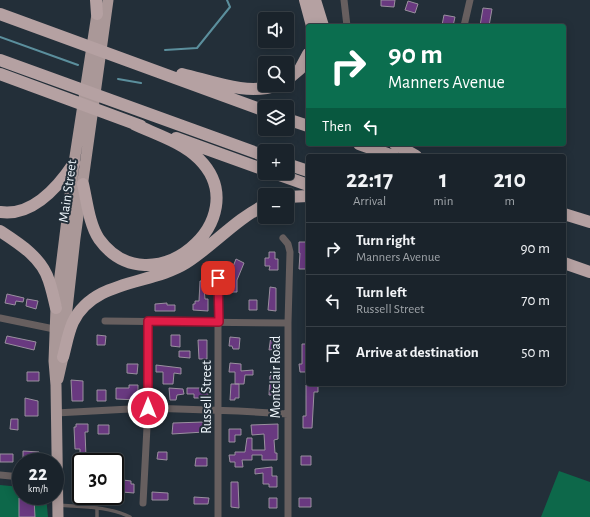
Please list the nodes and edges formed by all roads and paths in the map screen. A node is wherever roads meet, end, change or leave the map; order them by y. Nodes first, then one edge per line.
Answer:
1 (96, 0) edge
2 (108, 0) edge
3 (305, 0) edge
4 (314, 0) edge
5 (344, 0) edge
6 (470, 0) edge
7 (0, 14) edge
8 (101, 16) junction
9 (311, 24) edge
10 (322, 24) edge
11 (347, 24) edge
12 (464, 24) edge
13 (306, 58) edge
14 (0, 60) edge
15 (136, 63) junction
16 (0, 74) edge
17 (294, 74) edge
18 (0, 82) edge
19 (40, 89) junction
20 (258, 89) edge
21 (258, 108) edge
22 (294, 121) edge
23 (86, 124) junction
24 (134, 124) junction
25 (306, 125) edge
26 (365, 146) edge
27 (398, 146) edge
28 (258, 153) edge
29 (387, 154) edge
30 (412, 154) edge
31 (74, 163) junction
32 (294, 166) edge
33 (258, 168) edge
34 (306, 170) edge
35 (294, 180) edge
36 (83, 184) junction
37 (306, 184) edge
38 (306, 196) edge
39 (294, 197) edge
40 (258, 209) edge
41 (0, 212) edge
42 (566, 215) edge
43 (590, 222) edge
44 (0, 231) edge
45 (283, 238) dead end
46 (566, 264) edge
47 (590, 272) edge
48 (218, 278) dead end
49 (56, 308) junction
50 (0, 318) edge
51 (105, 321) dead end
52 (148, 321) junction
53 (219, 322) junction
54 (288, 323) junction
55 (54, 329) junction
56 (63, 357) junction
57 (56, 385) junction
58 (148, 408) junction
59 (219, 410) junction
60 (56, 413) junction
61 (288, 414) junction
62 (56, 453) edge
63 (0, 475) edge
64 (12, 476) edge
65 (143, 503) dead end
66 (57, 505) joint
67 (96, 508) junction
68 (58, 517) edge
69 (97, 517) edge
70 (130, 517) edge
71 (218, 517) edge
72 (288, 517) edge

1 - 8 highway
2 - 8 highway, Main Street
3 - 9 highway
4 - 10 highway
5 - 11 street
6 - 12 street
7 - 15 highway
8 - 23 highway, Main Street
13 - 17 highway
14 - 28 highway
15 - 20 highway
15 - 21 highway
16 - 19 highway
18 - 19 highway
19 - 24 highway
22 - 25 highway
23 - 31 highway, Main Street
23 - 36 highway, Main Street
24 - 33 highway
24 - 36 highway
26 - 29 highway
27 - 30 highway
31 - 41 highway
31 - 49 highway, Main Street
32 - 34 highway
35 - 37 highway
36 - 56 highway, Main Street
38 - 39 highway
40 - 56 highway
42 - 43 highway
44 - 49 highway
45 - 54 street, Montclair Road
46 - 47 highway
48 - 53 street, Russell Street
49 - 55 highway, Main Street
50 - 55 street
51 - 52 street
52 - 53 street
52 - 58 street
53 - 54 street
53 - 59 street, Russell Street
54 - 61 street, Montclair Road
55 - 57 highway, Main Street
56 - 57 highway, Main Street
57 - 60 highway, Main Street
58 - 59 street
58 - 60 street
58 - 65 street
59 - 61 street
59 - 71 street, Russell Street
60 - 62 highway, Main Street
61 - 72 street, Montclair Road
63 - 64 street
66 - 67 lane
66 - 68 highway, Main Street
67 - 69 lane
67 - 70 lane

